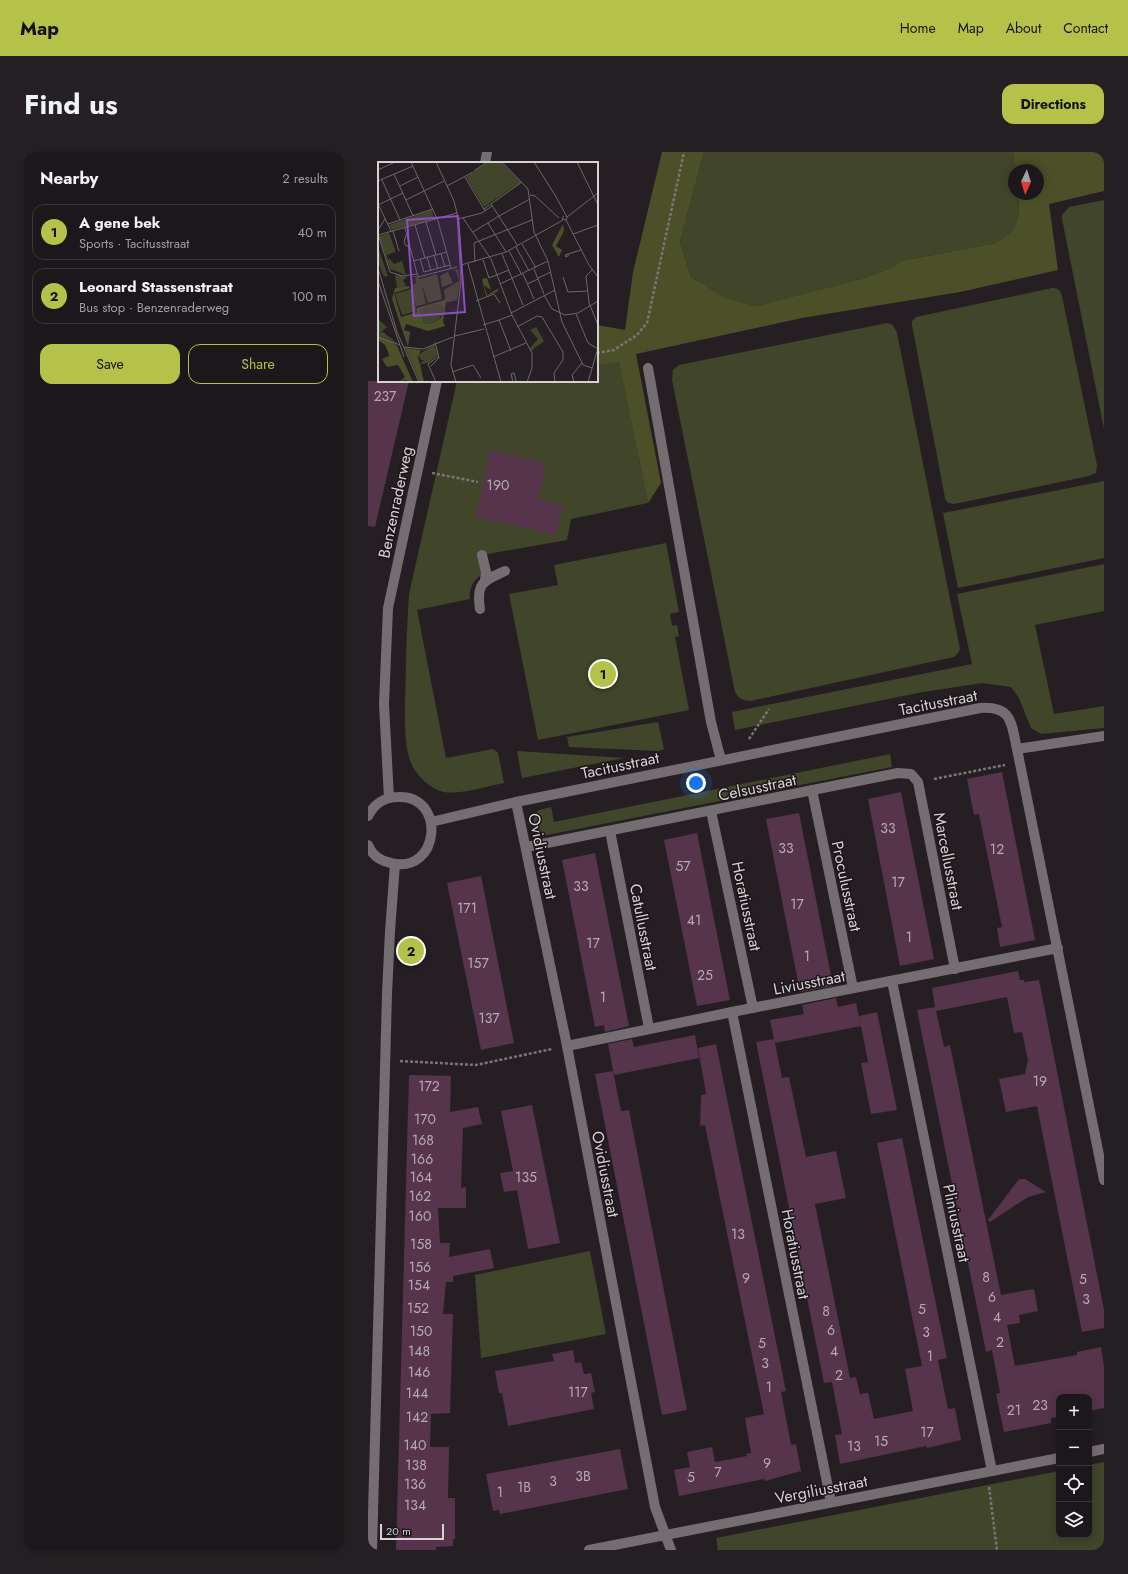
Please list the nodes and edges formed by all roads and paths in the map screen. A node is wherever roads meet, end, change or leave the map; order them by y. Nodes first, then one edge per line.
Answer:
1 (487, 152) edge
2 (684, 152) edge
3 (485, 162) edge
4 (598, 353) edge
5 (648, 368) dead end
6 (437, 382) edge
7 (418, 470) junction
8 (478, 482) dead end
9 (482, 555) dead end
10 (505, 570) dead end
11 (485, 580) junction
12 (480, 609) dead end
13 (769, 709) dead end
14 (1104, 736) edge
15 (1017, 749) junction
16 (738, 756) junction
17 (720, 760) junction
18 (1020, 762) junction
19 (918, 782) junction
20 (812, 790) junction
21 (389, 798) junction
22 (516, 802) junction
23 (711, 811) junction
24 (368, 816) edge
25 (431, 822) junction
26 (610, 831) junction
27 (368, 845) edge
28 (527, 847) junction
29 (395, 864) junction
30 (1058, 948) junction
31 (955, 969) junction
32 (892, 981) junction
33 (853, 988) junction
34 (753, 1008) junction
35 (732, 1012) junction
36 (649, 1028) junction
37 (567, 1046) junction
38 (386, 1060) junction
39 (1103, 1173) edge
40 (1104, 1449) edge
41 (1092, 1451) edge
42 (1056, 1459) edge
43 (989, 1472) junction
44 (831, 1502) junction
45 (370, 1515) edge
46 (665, 1536) junction
47 (372, 1550) edge
48 (589, 1550) edge
49 (671, 1550) edge
50 (997, 1550) edge

1 - 3 street
2 - 4 path
5 - 17 street
6 - 7 street, Benzenraderweg
7 - 8 path
7 - 21 street, Benzenraderweg
9 - 11 street
10 - 11 street
11 - 12 street
13 - 16 path
14 - 15 street
15 - 16 street, Tacitusstraat
15 - 18 street, Tacitusstraat
16 - 17 street, Tacitusstraat
17 - 22 street, Tacitusstraat
18 - 19 path
18 - 30 street, Tacitusstraat
19 - 20 street, Celsusstraat
19 - 31 street, Marcellusstraat
20 - 23 street, Celsusstraat
20 - 33 street, Proculusstraat
21 - 24 street
21 - 25 street
22 - 25 street, Tacitusstraat
22 - 28 street, Ovidiusstraat
23 - 26 street, Celsusstraat
23 - 34 street, Horatiusstraat
25 - 29 street
26 - 28 street, Celsusstraat
26 - 36 street, Catullusstraat
27 - 29 street
28 - 37 street, Ovidiusstraat
29 - 38 street
30 - 31 street, Liviusstraat
30 - 39 street, Tacitusstraat
31 - 32 street, Liviusstraat
32 - 33 street, Liviusstraat
32 - 43 street, Pliniusstraat
33 - 34 street, Liviusstraat
34 - 35 street, Liviusstraat
35 - 36 street, Liviusstraat
35 - 44 street, Horatiusstraat
36 - 37 street, Liviusstraat
37 - 38 path
37 - 46 street, Ovidiusstraat
38 - 45 street
40 - 41 street
42 - 43 street, Vergiliusstraat
43 - 44 street, Vergiliusstraat
43 - 50 path
44 - 46 street, Vergiliusstraat
45 - 47 street
46 - 48 street, Vergiliusstraat
46 - 49 street, Ovidiusstraat

